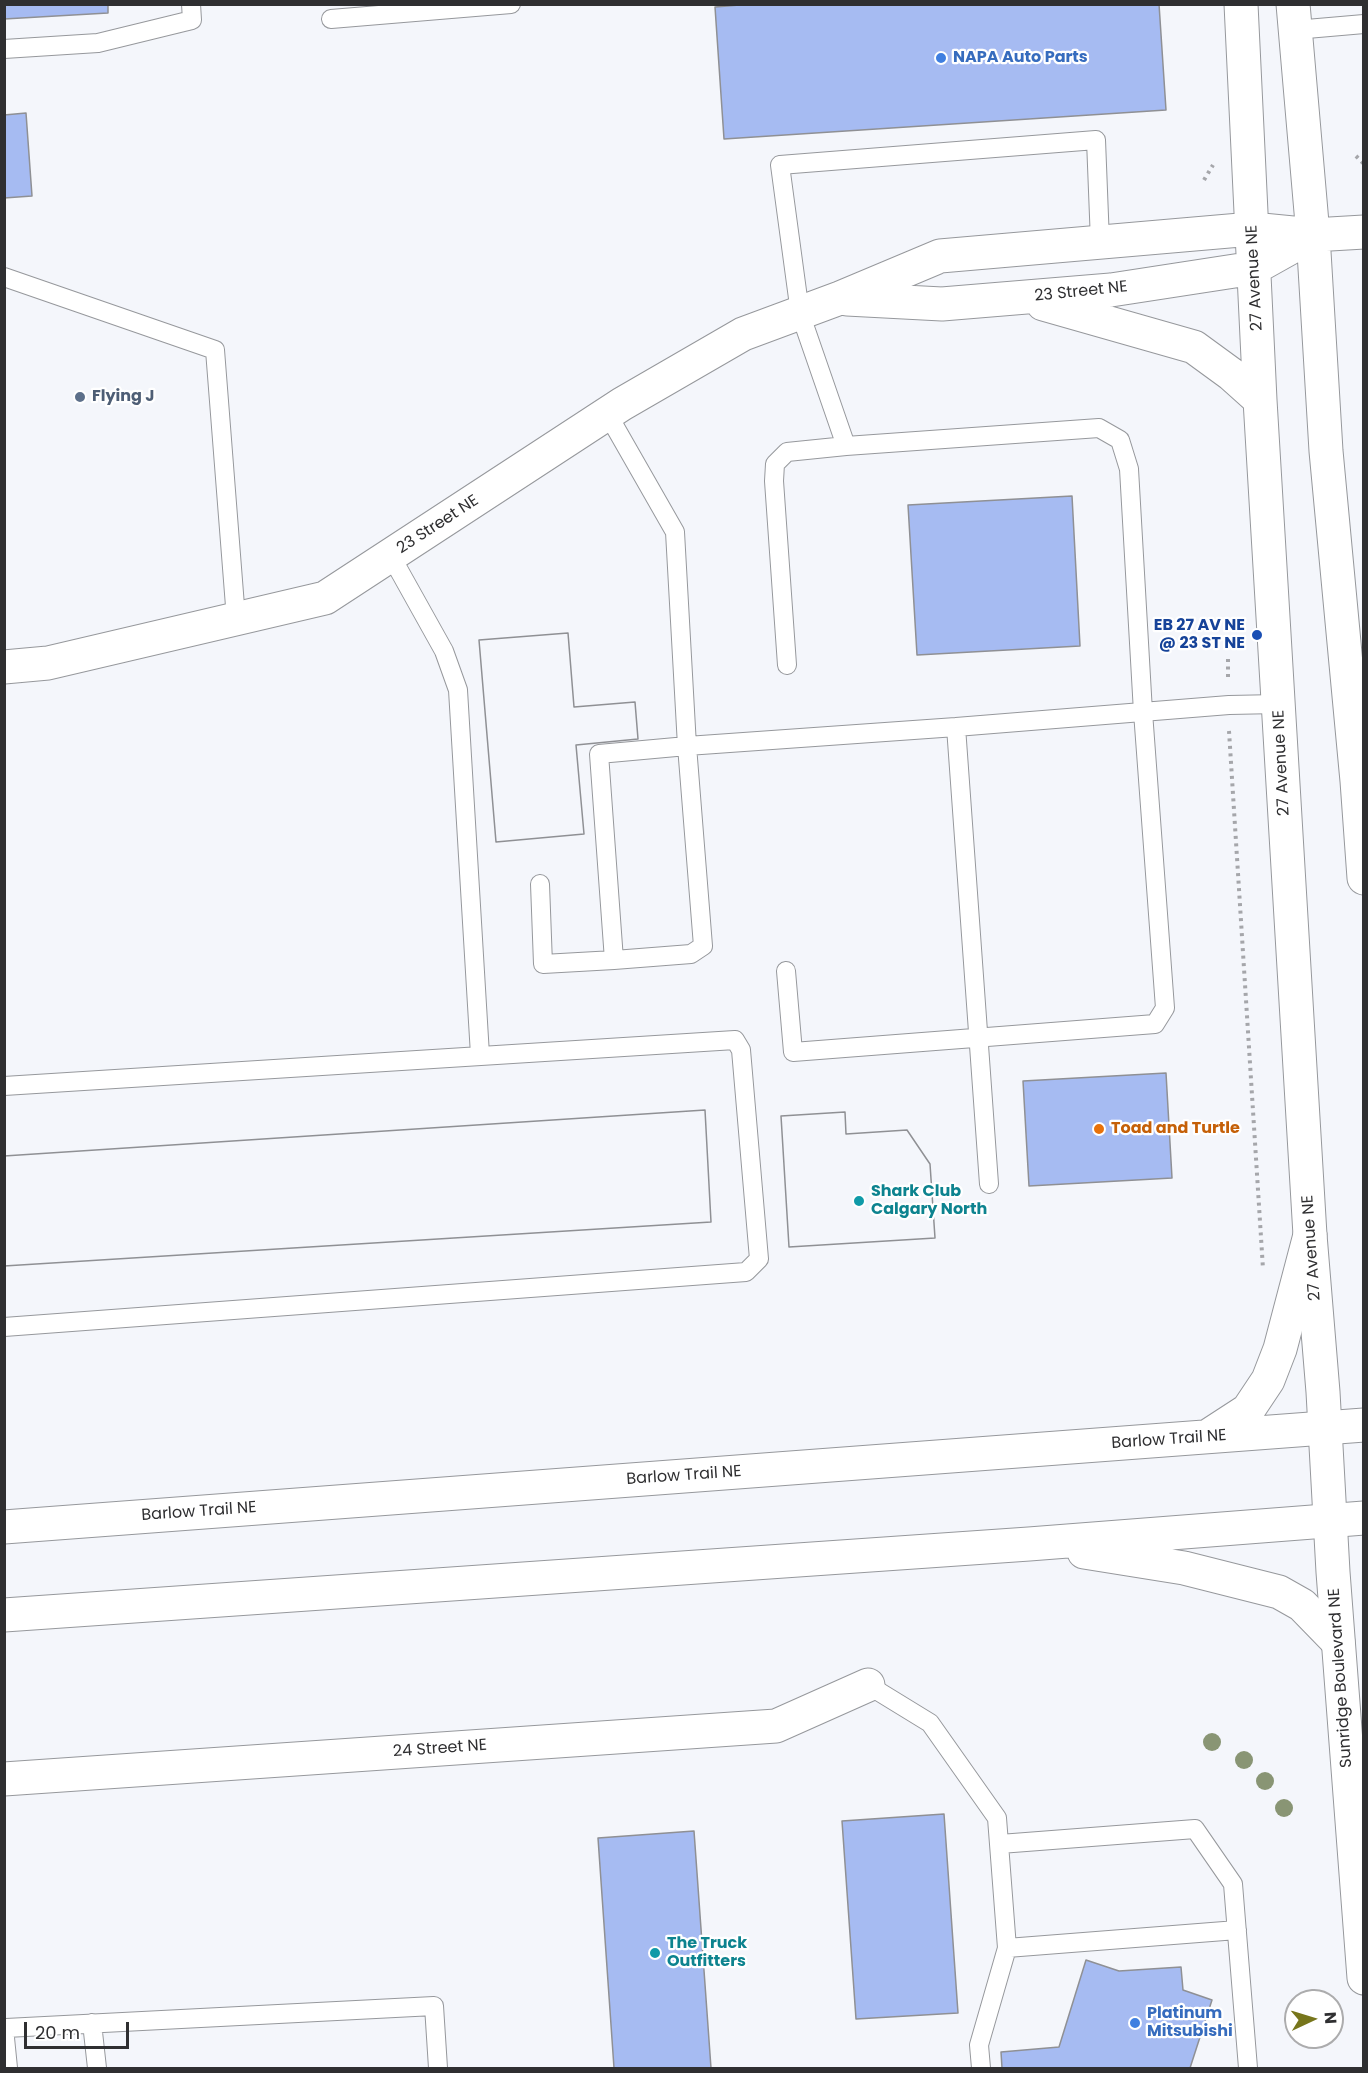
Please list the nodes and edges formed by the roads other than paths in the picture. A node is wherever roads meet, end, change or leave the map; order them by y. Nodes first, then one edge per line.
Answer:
1 (191, 4) edge
2 (511, 4) edge
3 (1242, 4) edge
4 (1294, 17) edge
5 (332, 19) dead end
6 (1364, 24) edge
7 (4, 49) edge
8 (1252, 229) junction
9 (1364, 232) edge
10 (1313, 236) junction
11 (1100, 242) junction
12 (1254, 268) junction
13 (4, 277) edge
14 (840, 298) junction
15 (1021, 298) junction
16 (800, 313) junction
17 (1260, 400) junction
18 (608, 413) junction
19 (846, 446) junction
20 (391, 556) junction
21 (236, 619) junction
22 (787, 665) dead end
23 (4, 667) edge
24 (1278, 704) junction
25 (1143, 712) junction
26 (956, 727) junction
27 (687, 746) junction
28 (1364, 879) edge
29 (540, 884) dead end
30 (614, 960) junction
31 (786, 970) dead end
32 (978, 1038) junction
33 (480, 1055) junction
34 (4, 1086) edge
35 (989, 1184) dead end
36 (1310, 1235) junction
37 (4, 1328) edge
38 (1364, 1425) edge
39 (1326, 1428) junction
40 (1206, 1437) junction
41 (1364, 1518) edge
42 (1330, 1521) junction
43 (4, 1527) edge
44 (1029, 1544) junction
45 (4, 1615) edge
46 (1338, 1642) junction
47 (868, 1686) joint
48 (4, 1779) edge
49 (1000, 1844) junction
50 (1237, 1930) junction
51 (1007, 1948) junction
52 (1364, 1978) edge
53 (92, 2023) junction
54 (5, 2028) edge
55 (8, 2068) edge
56 (97, 2068) edge
57 (438, 2068) edge
58 (981, 2068) edge
59 (1248, 2068) edge

1 - 7 lane
2 - 5 lane
3 - 8 street, 27 Avenue NE
4 - 6 lane
4 - 10 street
8 - 10 street, 23 Street NE
8 - 11 street, 23 Street NE
8 - 12 street, 27 Avenue NE
9 - 10 street, 23 Street NE
10 - 12 street, 23 Street NE
10 - 28 street
11 - 14 street, 23 Street NE
11 - 16 lane
12 - 15 street, 23 Street NE
12 - 17 street, 27 Avenue NE
13 - 21 lane
14 - 15 street, 23 Street NE
14 - 16 street, 23 Street NE
15 - 17 street
16 - 18 street, 23 Street NE
16 - 19 lane
17 - 24 street, 27 Avenue NE
18 - 20 street, 23 Street NE
18 - 27 lane
19 - 22 lane
19 - 25 lane
20 - 21 street, 23 Street NE
20 - 33 lane
21 - 23 street, 23 Street NE
24 - 25 lane
24 - 36 street, 27 Avenue NE
25 - 26 lane
25 - 32 lane
26 - 27 lane
26 - 32 lane
27 - 30 lane
27 - 30 lane
29 - 30 lane
31 - 32 lane
32 - 35 lane
33 - 34 lane
33 - 37 lane
36 - 39 street, 27 Avenue NE
36 - 40 street
38 - 39 street, Barlow Trail NE
39 - 40 street, Barlow Trail NE
39 - 42 street, 27 Avenue NE
40 - 43 street, Barlow Trail NE
41 - 42 street
42 - 44 street
42 - 46 street, Sunridge Boulevard NE
44 - 45 street
44 - 46 street
46 - 52 street, Sunridge Boulevard NE
47 - 48 street, 24 Street NE
47 - 49 lane
49 - 50 lane
49 - 51 lane
50 - 51 lane
50 - 59 lane
51 - 58 lane
53 - 54 lane
53 - 56 lane
53 - 57 lane
54 - 55 lane

